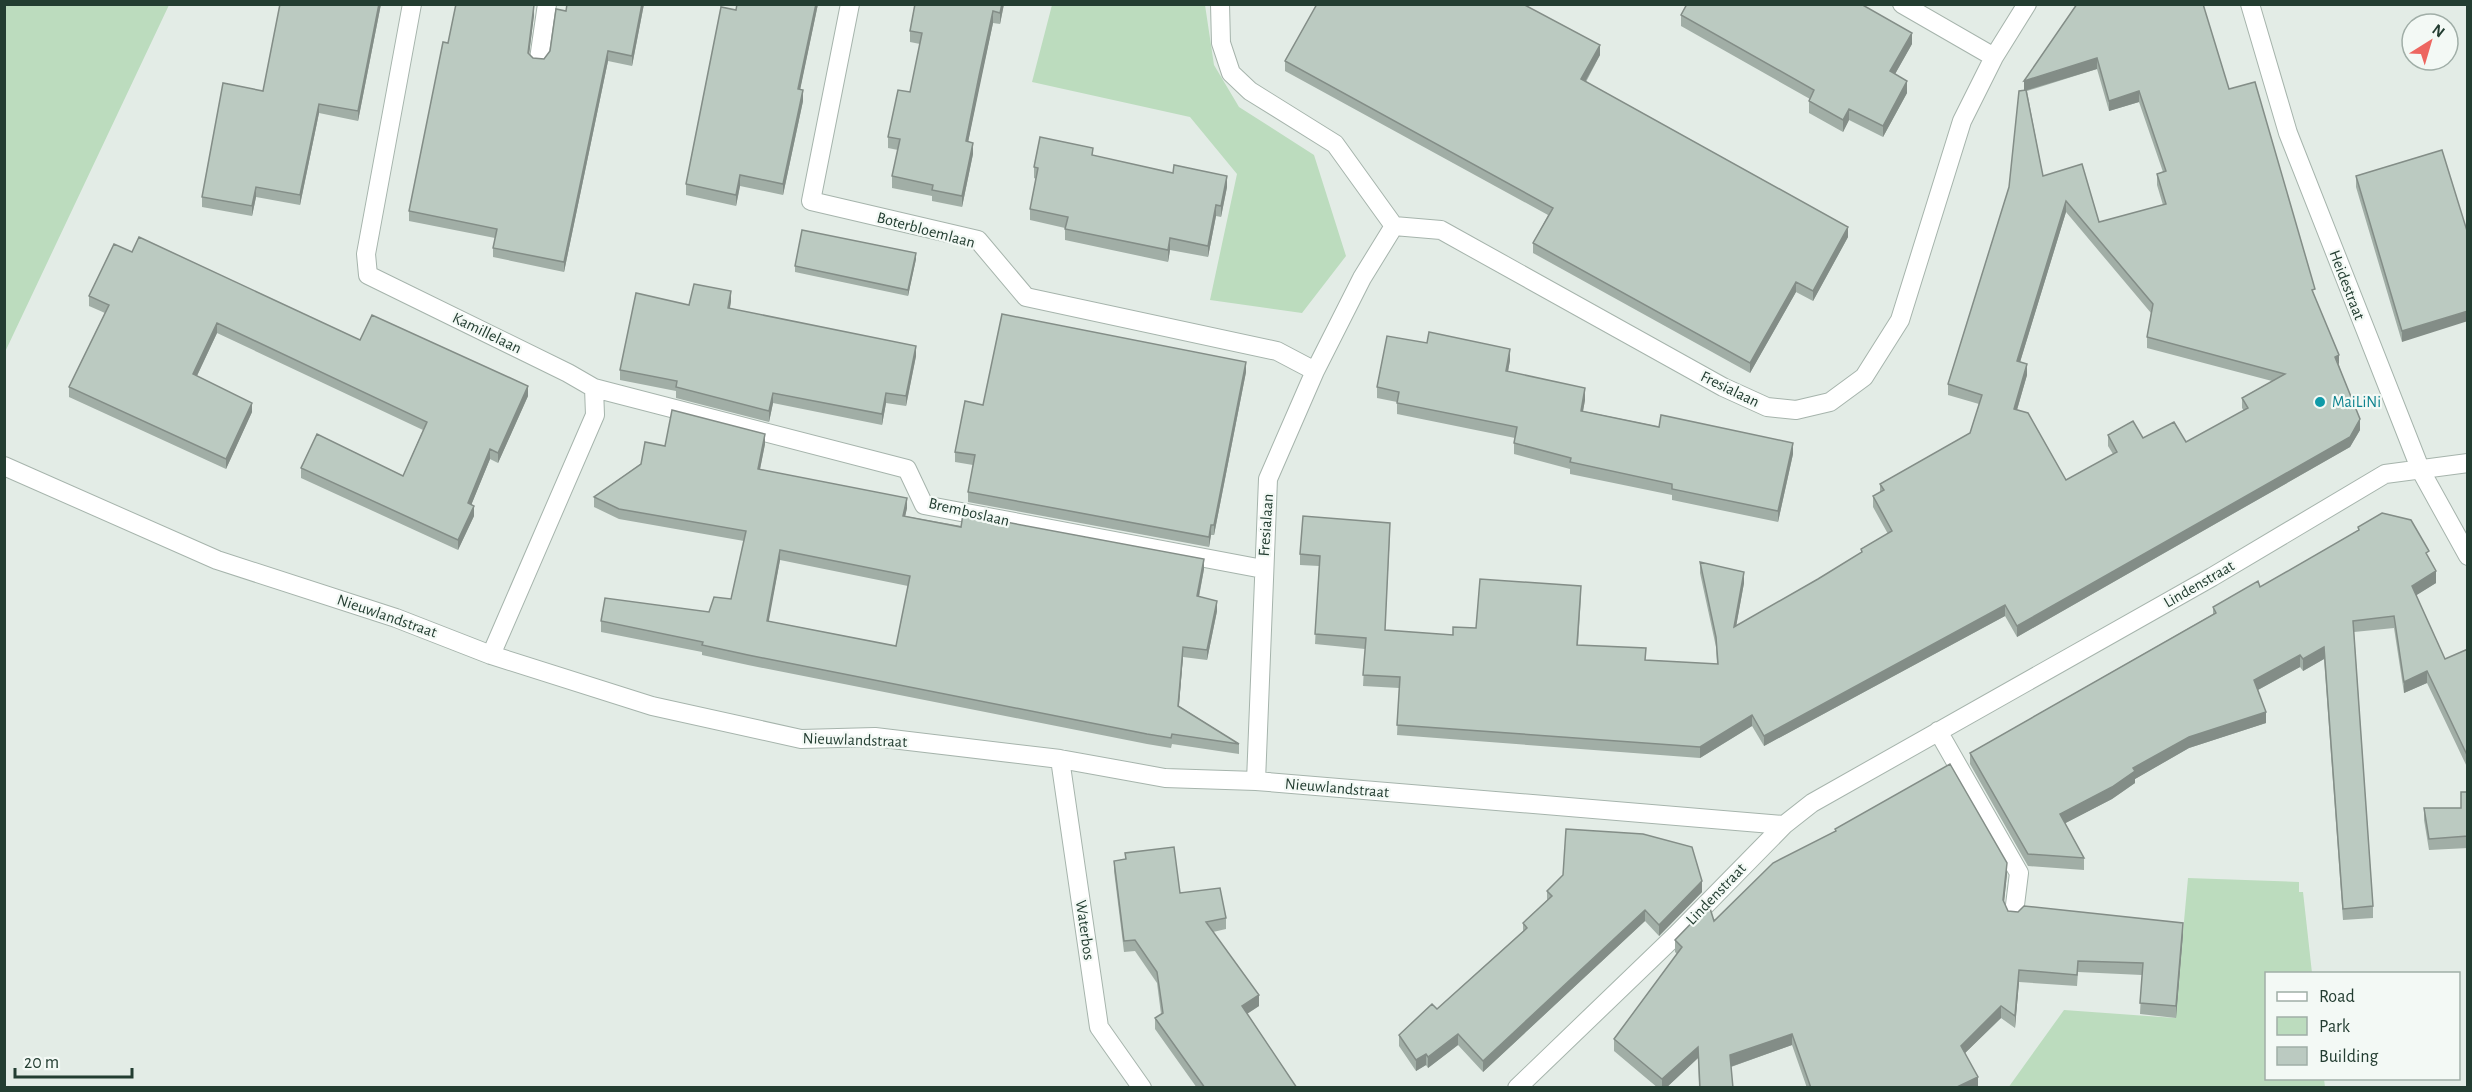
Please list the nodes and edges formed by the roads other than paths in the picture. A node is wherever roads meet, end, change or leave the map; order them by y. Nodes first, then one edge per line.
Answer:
1 (412, 4) edge
2 (547, 4) edge
3 (850, 4) edge
4 (1220, 4) edge
5 (1902, 4) edge
6 (2027, 4) edge
7 (2250, 4) edge
8 (1994, 57) junction
9 (539, 59) edge
10 (1394, 226) junction
11 (1315, 371) junction
12 (594, 388) junction
13 (2468, 464) edge
14 (4, 466) edge
15 (2421, 471) junction
16 (2468, 556) edge
17 (1263, 569) junction
18 (491, 655) junction
19 (1938, 731) junction
20 (1060, 759) junction
21 (1257, 782) junction
22 (1784, 825) junction
23 (2014, 913) edge
24 (1142, 1088) edge
25 (1517, 1088) edge

1 - 12 street, Kamillelaan
2 - 9 street
3 - 11 street, Boterbloemlaan
4 - 10 street
5 - 8 street
6 - 8 street, Fresialaan
7 - 15 street, Heidestraat
8 - 10 street, Fresialaan
10 - 11 street, Fresialaan
11 - 17 street, Fresialaan
12 - 17 street, Bremboslaan
12 - 18 street
13 - 15 street, Lindenstraat
14 - 18 street, Nieuwlandstraat
15 - 16 street, Heidestraat
15 - 19 street, Lindenstraat
17 - 21 street, Fresialaan
18 - 20 street, Nieuwlandstraat
19 - 22 street, Lindenstraat
19 - 23 street
20 - 21 street, Nieuwlandstraat
20 - 24 street, Waterbos
21 - 22 street, Nieuwlandstraat
22 - 25 street, Lindenstraat

